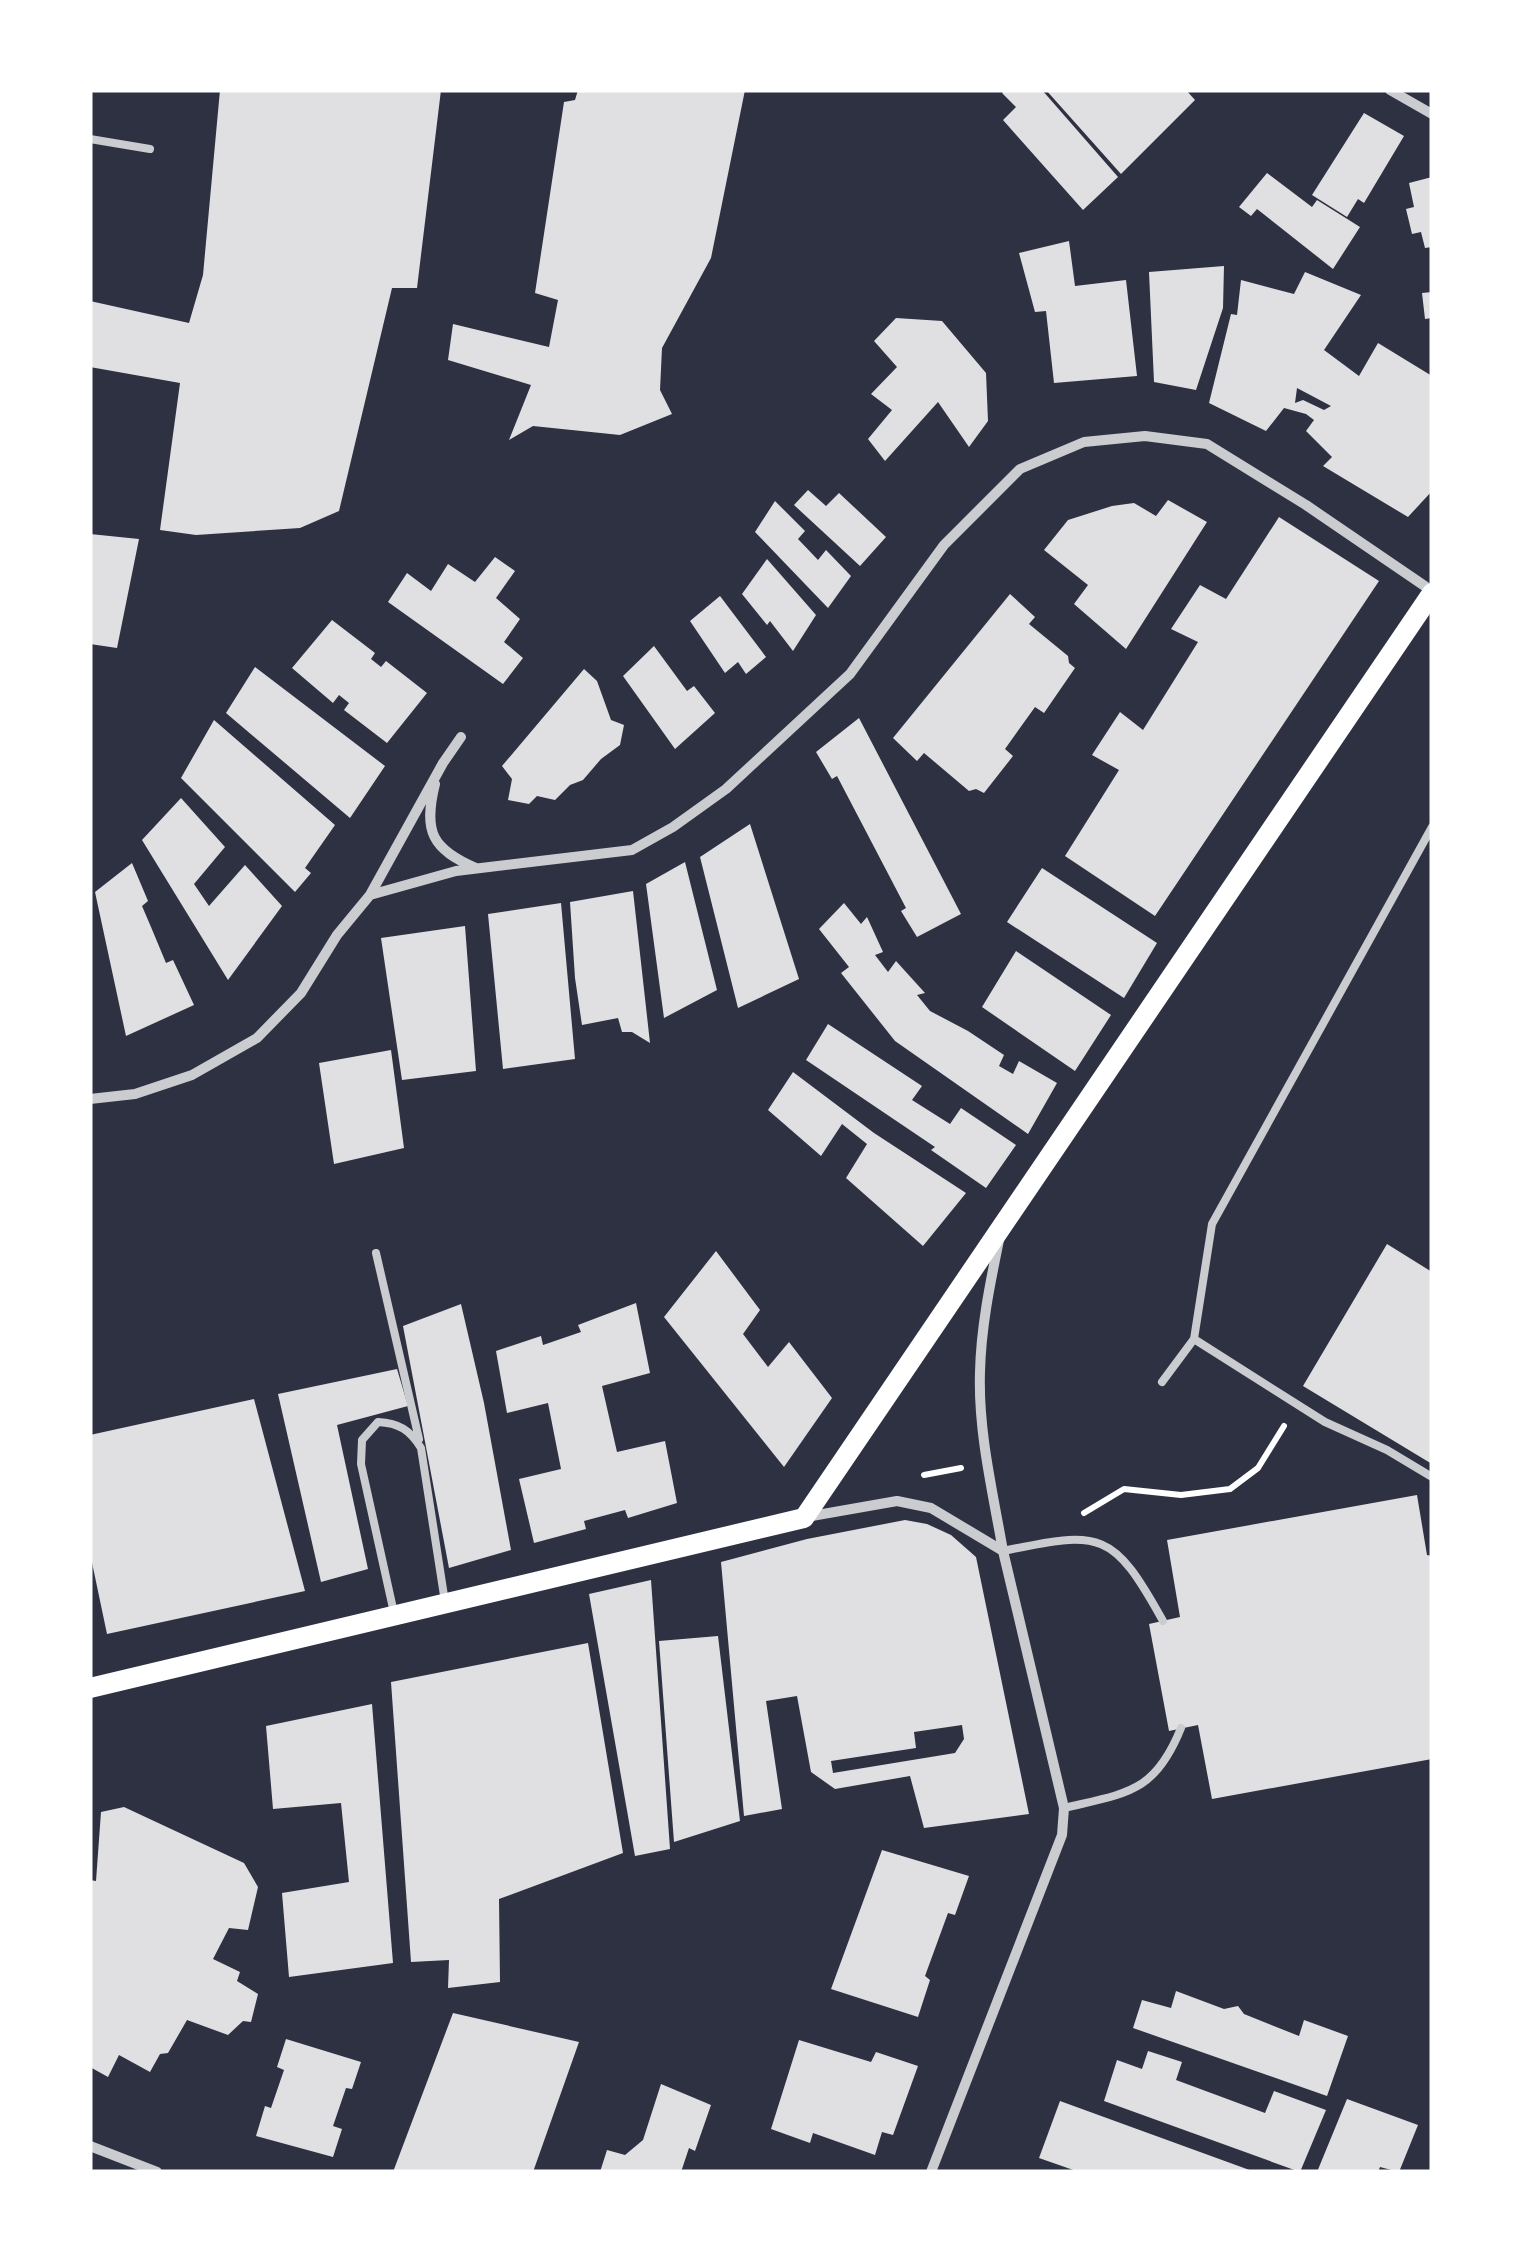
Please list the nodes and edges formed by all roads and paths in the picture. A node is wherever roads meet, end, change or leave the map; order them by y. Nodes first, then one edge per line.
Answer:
1 (1390, 90) edge
2 (1432, 114) edge
3 (90, 139) edge
4 (150, 149) dead end
5 (1432, 592) edge
6 (461, 736) dead end
7 (443, 763) junction
8 (1432, 827) edge
9 (477, 869) junction
10 (370, 895) junction
11 (90, 1098) edge
12 (1001, 1230) junction
13 (376, 1253) dead end
14 (1194, 1339) junction
15 (1162, 1382) dead end
16 (1298, 1406) junction
17 (421, 1448) junction
18 (987, 1464) junction
19 (913, 1477) dead end
20 (1432, 1477) edge
21 (804, 1518) junction
22 (1066, 1538) junction
23 (1004, 1551) junction
24 (445, 1602) junction
25 (394, 1613) junction
26 (1163, 1621) dead end
27 (90, 1688) edge
28 (1181, 1728) dead end
29 (1064, 1808) junction
30 (90, 2146) edge
31 (158, 2172) edge
32 (932, 2172) edge

1 - 2 street
3 - 4 lane
5 - 9 street
5 - 12 main road
6 - 7 street
7 - 9 street
7 - 10 street
8 - 14 lane
9 - 10 street
10 - 11 street
12 - 18 street
12 - 21 main road
13 - 17 lane
14 - 15 lane
14 - 16 lane
16 - 20 lane
16 - 22 path
17 - 24 lane
17 - 25 lane
18 - 19 path
18 - 23 street
21 - 23 street
21 - 24 main road
22 - 23 lane
22 - 26 lane
23 - 29 street
24 - 25 main road
25 - 27 main road
28 - 29 lane
29 - 32 street
30 - 31 street

